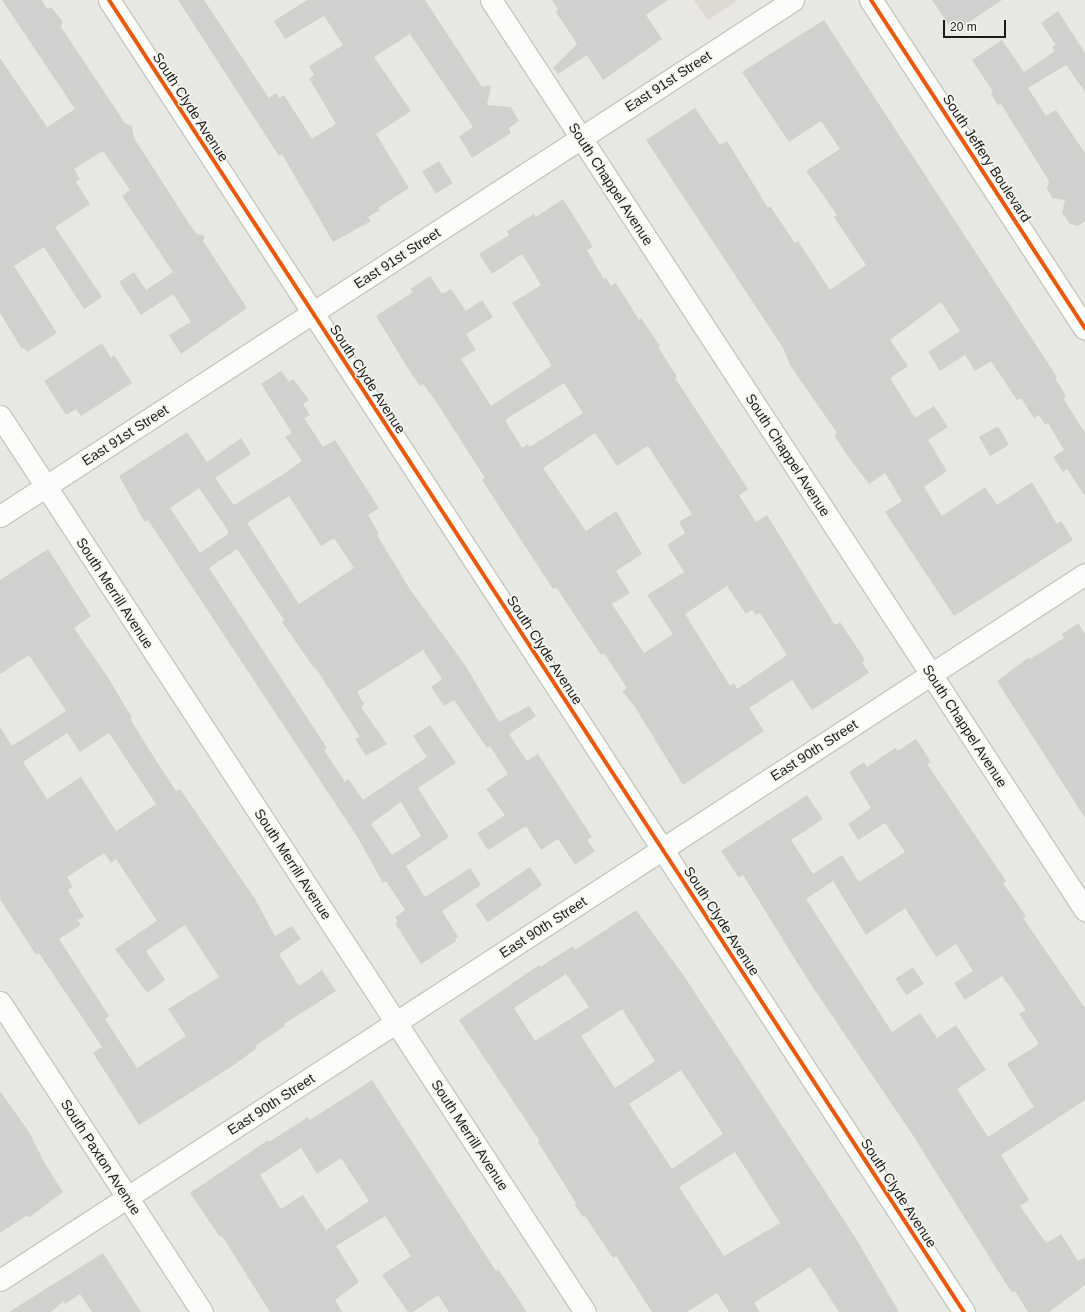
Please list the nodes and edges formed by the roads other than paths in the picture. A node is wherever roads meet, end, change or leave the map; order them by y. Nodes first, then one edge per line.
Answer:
1 (108, 0) edge
2 (491, 0) edge
3 (793, 0) edge
4 (871, 0) edge
5 (581, 138) junction
6 (312, 313) junction
7 (1085, 328) edge
8 (0, 416) edge
9 (46, 486) junction
10 (0, 516) edge
11 (1085, 574) edge
12 (931, 674) junction
13 (662, 849) junction
14 (1085, 910) edge
15 (0, 1002) edge
16 (396, 1022) junction
17 (128, 1197) junction
18 (0, 1280) edge
19 (202, 1312) edge
20 (586, 1312) edge
21 (964, 1312) edge

1 - 6 street, South Clyde Avenue
2 - 5 street, South Chappel Avenue
3 - 5 street, East 91st Street
4 - 7 main road, South Jeffery Boulevard
5 - 6 street, East 91st Street
5 - 12 street, South Chappel Avenue
6 - 9 street, East 91st Street
6 - 13 street, South Clyde Avenue
8 - 9 street, South Merrill Avenue
9 - 10 street, East 91st Street
9 - 16 street, South Merrill Avenue
11 - 12 street, East 90th Street
12 - 13 street, East 90th Street
12 - 14 street, South Chappel Avenue
13 - 16 street, East 90th Street
13 - 21 street, South Clyde Avenue
15 - 17 street, South Paxton Avenue
16 - 17 street, East 90th Street
16 - 20 street, South Merrill Avenue
17 - 18 street, East 90th Street
17 - 19 street, South Paxton Avenue

